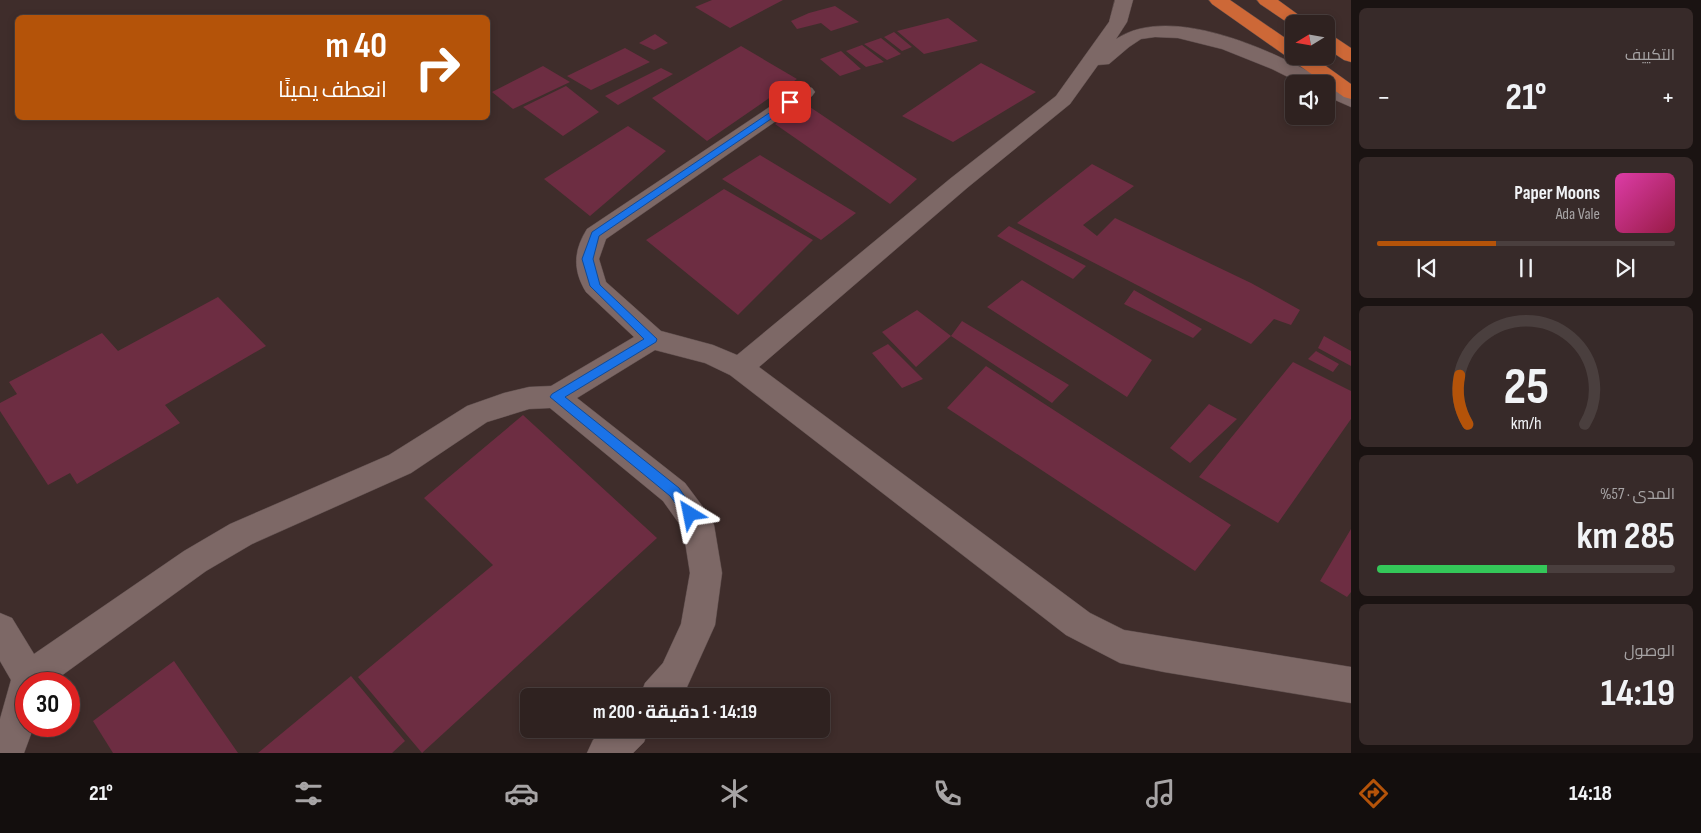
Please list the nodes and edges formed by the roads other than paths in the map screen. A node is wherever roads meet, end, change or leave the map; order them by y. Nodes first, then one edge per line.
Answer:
1 (1124, 0) edge
2 (1218, 0) edge
3 (1266, 0) edge
4 (1288, 15) edge
5 (1335, 46) edge
6 (1285, 47) edge
7 (1351, 56) edge
8 (1312, 65) edge
9 (1297, 75) edge
10 (1079, 78) junction
11 (805, 92) dead end
12 (1335, 93) edge
13 (1351, 93) edge
14 (1351, 101) edge
15 (652, 339) junction
16 (740, 368) junction
17 (556, 397) junction
18 (0, 628) edge
19 (22, 672) edge
20 (44, 672) edge
21 (1351, 685) edge
22 (665, 688) edge
23 (15, 727) edge
24 (622, 738) edge
25 (5, 753) edge
26 (606, 753) edge

1 - 10 street
2 - 6 highway
3 - 4 highway
5 - 7 highway
8 - 13 highway
9 - 10 street
10 - 16 street
11 - 15 street
12 - 14 street
15 - 16 street
15 - 17 street
16 - 21 street
17 - 20 street
17 - 22 street
18 - 19 street
23 - 25 street
24 - 26 street

